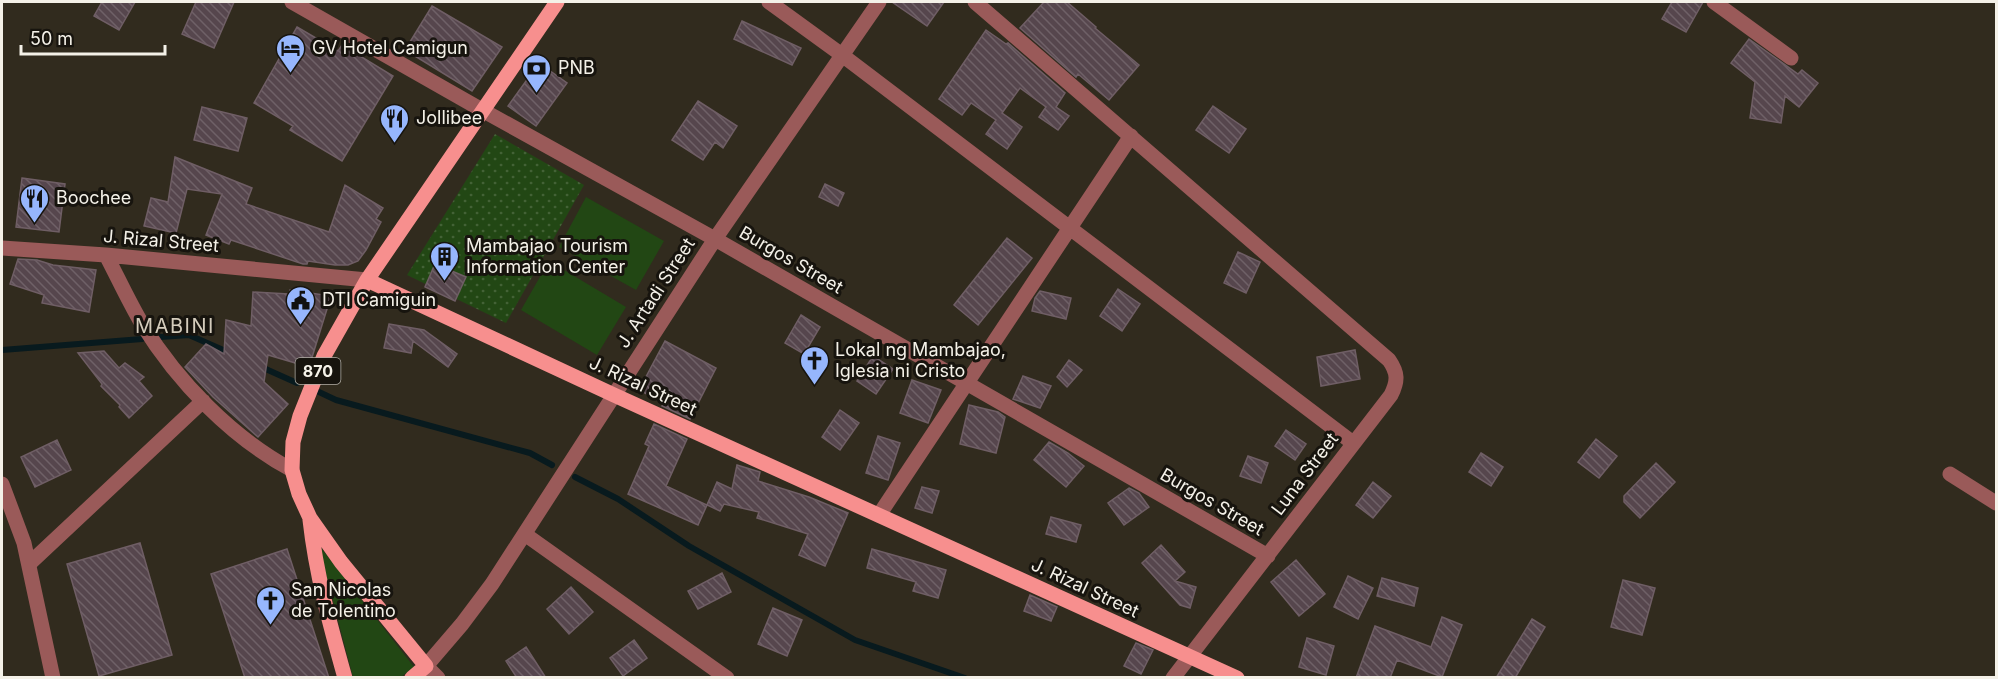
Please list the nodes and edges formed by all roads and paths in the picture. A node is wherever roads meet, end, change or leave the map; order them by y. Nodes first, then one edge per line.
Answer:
1 (292, 2) edge
2 (557, 2) edge
3 (769, 2) edge
4 (879, 2) edge
5 (975, 2) edge
6 (1714, 2) edge
7 (842, 55) junction
8 (1791, 58) dead end
9 (482, 110) junction
10 (1131, 136) junction
11 (1070, 228) junction
12 (715, 239) junction
13 (2, 248) edge
14 (106, 255) junction
15 (367, 280) junction
16 (966, 383) junction
17 (614, 395) junction
18 (203, 401) junction
19 (1353, 443) junction
20 (292, 470) junction
21 (1950, 474) dead end
22 (2, 484) edge
23 (1996, 503) edge
24 (879, 515) junction
25 (310, 518) junction
26 (526, 535) junction
27 (1268, 556) junction
28 (28, 564) junction
29 (1189, 657) junction
30 (426, 666) junction
31 (53, 678) edge
32 (345, 678) edge
33 (412, 678) edge
34 (438, 678) edge
35 (727, 678) edge
36 (1173, 678) edge
37 (1237, 678) edge

1 - 9 street, Burgos Street
2 - 9 main road, 870
3 - 7 street
4 - 7 street, J. Artadi Street
5 - 10 street
6 - 8 street
7 - 11 street
7 - 12 street, J. Artadi Street
9 - 12 street, Burgos Street
9 - 15 main road, 870
10 - 11 street
10 - 19 street, Luna Street
11 - 16 street
11 - 19 street
12 - 16 street, Burgos Street
12 - 17 street, J. Artadi Street
13 - 14 street, J. Rizal Street
14 - 15 street, J. Rizal Street
14 - 18 street
15 - 17 main road, J. Rizal Street
15 - 20 main road, 870
16 - 24 street
16 - 27 street, Burgos Street
17 - 24 main road, J. Rizal Street
17 - 26 street, J. Artadi Street
18 - 20 street
18 - 28 street
19 - 27 street, Luna Street
20 - 25 main road, 870
21 - 23 street
22 - 28 street
24 - 29 main road, J. Rizal Street
25 - 30 main road, 870
25 - 32 main road
26 - 30 street, J. Artadi Street
26 - 35 street
27 - 29 street, Luna Street
28 - 31 street
29 - 36 street, Luna Street
29 - 37 main road, J. Rizal Street
30 - 33 main road
30 - 34 street

